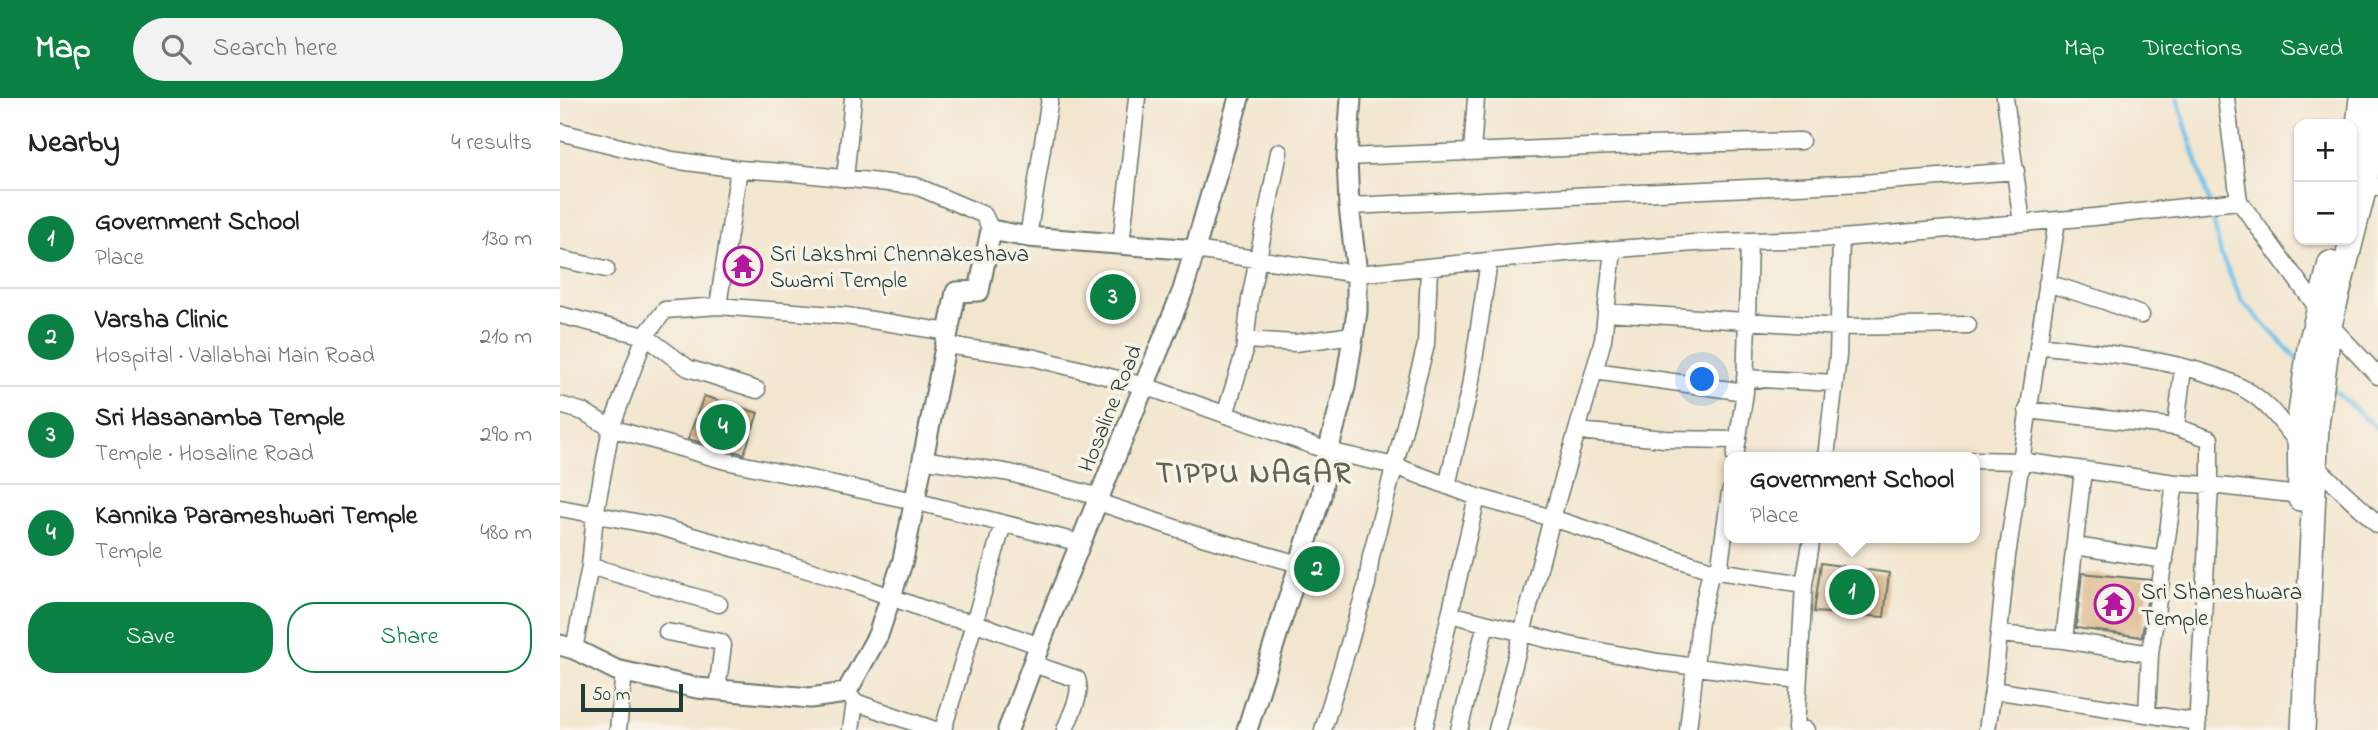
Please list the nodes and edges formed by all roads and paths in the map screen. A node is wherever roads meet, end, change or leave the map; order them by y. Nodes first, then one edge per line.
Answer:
1 (853, 98) edge
2 (1050, 98) edge
3 (1137, 98) edge
4 (1240, 98) edge
5 (1351, 98) edge
6 (1476, 98) edge
7 (2005, 98) edge
8 (2226, 98) edge
9 (2371, 104) edge
10 (560, 132) edge
11 (1801, 141) dead end
12 (1279, 152) dead end
13 (1472, 152) junction
14 (1347, 157) junction
15 (739, 169) junction
16 (2016, 171) junction
17 (845, 179) junction
18 (2362, 182) edge
19 (2239, 201) junction
20 (1349, 206) junction
21 (2057, 220) junction
22 (2022, 223) junction
23 (991, 230) junction
24 (1028, 237) junction
25 (1841, 238) junction
26 (1749, 241) junction
27 (1121, 245) junction
28 (2335, 245) edge
29 (1195, 250) junction
30 (1613, 250) junction
31 (560, 258) edge
32 (1258, 258) junction
33 (1489, 261) junction
34 (1429, 267) junction
35 (606, 269) dead end
36 (1357, 274) junction
37 (2047, 283) junction
38 (718, 306) junction
39 (1606, 312) junction
40 (560, 315) edge
41 (2141, 315) dead end
42 (2324, 317) junction
43 (1747, 322) junction
44 (1968, 325) dead end
45 (1839, 327) junction
46 (645, 335) junction
47 (1353, 335) junction
48 (947, 338) junction
49 (1245, 340) junction
50 (2038, 345) junction
51 (2183, 368) junction
52 (1594, 371) junction
53 (2378, 376) edge
54 (1835, 383) junction
55 (1745, 385) junction
56 (1145, 386) junction
57 (757, 390) dead end
58 (560, 405) edge
59 (2028, 410) junction
60 (1225, 415) junction
61 (2308, 423) junction
62 (2176, 427) junction
63 (611, 428) junction
64 (1577, 431) junction
65 (1738, 440) junction
66 (2300, 446) junction
67 (1328, 451) junction
68 (1736, 452) edge
69 (1827, 452) edge
70 (922, 459) junction
71 (1980, 460) edge
72 (2021, 461) junction
73 (1395, 466) junction
74 (2316, 466) junction
75 (2083, 470) junction
76 (2175, 482) junction
77 (2210, 485) junction
78 (1447, 486) junction
79 (2300, 495) junction
80 (1477, 497) junction
81 (1099, 499) junction
82 (914, 501) junction
83 (560, 508) edge
84 (595, 515) junction
85 (1552, 518) junction
86 (1003, 524) junction
87 (1724, 524) edge
88 (2378, 525) edge
89 (1081, 543) junction
90 (1811, 543) edge
91 (2075, 546) junction
92 (2165, 560) junction
93 (1299, 564) junction
94 (590, 566) junction
95 (1715, 571) junction
96 (1804, 584) junction
97 (890, 598) junction
98 (719, 604) dead end
99 (1450, 614) junction
100 (976, 623) junction
101 (1486, 624) junction
102 (667, 632) dead end
103 (1523, 633) junction
104 (1999, 634) junction
105 (2064, 640) junction
106 (567, 647) edge
107 (2150, 654) junction
108 (1036, 655) junction
109 (1695, 667) junction
110 (624, 672) junction
111 (1798, 680) junction
112 (717, 690) junction
113 (1993, 690) junction
114 (851, 697) junction
115 (2147, 713) junction
116 (2197, 726) edge
117 (618, 730) edge
118 (851, 730) edge
119 (935, 730) edge
120 (943, 730) edge
121 (1008, 730) edge
122 (1065, 730) edge
123 (1247, 730) edge
124 (1324, 730) edge
125 (1424, 730) edge
126 (1459, 730) edge
127 (1497, 730) edge
128 (1688, 730) edge
129 (1806, 730) edge
130 (1987, 730) edge
131 (2289, 730) edge
132 (2303, 730) edge

1 - 17 street
2 - 24 street
3 - 27 street
4 - 29 street, Hosaline Road
5 - 14 street
6 - 13 street
7 - 16 street
8 - 19 street
9 - 18 main road
10 - 15 street
11 - 13 street
12 - 32 street
13 - 14 street
14 - 20 street
15 - 17 street
15 - 38 street
16 - 20 street
16 - 22 street
17 - 23 street
18 - 42 main road
19 - 21 street
19 - 42 street
20 - 36 street
21 - 22 street
21 - 37 street
22 - 25 street
23 - 24 street
23 - 48 street
24 - 27 street
25 - 26 street
25 - 45 street
26 - 30 street
26 - 43 street
27 - 29 street
28 - 42 main road
29 - 32 street
29 - 56 street, Hosaline Road
30 - 33 street
30 - 39 street
31 - 35 street
32 - 36 street
32 - 49 street
33 - 34 street
33 - 78 street
34 - 36 street
34 - 73 street
36 - 47 street
37 - 41 street
37 - 50 street
38 - 46 street
38 - 48 street
39 - 43 street
39 - 52 street
40 - 46 street
42 - 53 street
42 - 61 main road
43 - 45 street
43 - 55 street
44 - 45 street
45 - 54 street
46 - 57 street
46 - 63 street
47 - 49 street
47 - 67 street
48 - 56 street
48 - 70 street
49 - 60 street
50 - 51 street
50 - 59 street
51 - 62 street
51 - 66 street
52 - 55 street
52 - 64 street
54 - 55 street
54 - 69 street
55 - 65 street
56 - 60 street
56 - 81 street, Hosaline Road
58 - 63 street
59 - 62 street
59 - 72 street
60 - 67 street
61 - 66 main road
61 - 74 main road
62 - 77 street
63 - 82 street
63 - 84 street
64 - 65 street
64 - 85 street
65 - 68 street
66 - 74 street
66 - 79 main road
67 - 73 street
67 - 93 street
70 - 81 street
70 - 82 street
71 - 72 street
72 - 75 street
72 - 104 street
73 - 78 street
73 - 124 street
74 - 88 street
74 - 132 main road
75 - 76 street
75 - 91 street
76 - 77 street
76 - 92 street
77 - 79 street
77 - 116 street
78 - 80 street
79 - 131 main road
80 - 85 street
80 - 99 street
81 - 89 street, Hosaline Road
81 - 93 street
82 - 86 street
82 - 97 street
83 - 84 street
84 - 94 street
84 - 97 street
85 - 95 street
85 - 103 street
86 - 89 street
86 - 100 street
87 - 95 street
89 - 108 street, Hosaline Road
90 - 96 street
91 - 92 street
91 - 105 street
92 - 107 street
93 - 123 street
94 - 98 street
94 - 106 street
95 - 96 street
95 - 109 street
96 - 111 street
97 - 100 street
97 - 114 street
99 - 101 street
99 - 125 street
100 - 108 street
100 - 120 street
101 - 103 street
101 - 126 street
102 - 112 street
103 - 109 street
103 - 127 street
104 - 105 street
104 - 113 street
105 - 107 street
106 - 110 street
107 - 115 street
108 - 121 street, Hosaline Road
108 - 122 street
109 - 111 street
109 - 128 street
110 - 112 street
110 - 117 street
111 - 129 street
112 - 114 street
113 - 115 street
113 - 130 street
114 - 118 street
114 - 119 street
115 - 116 street

